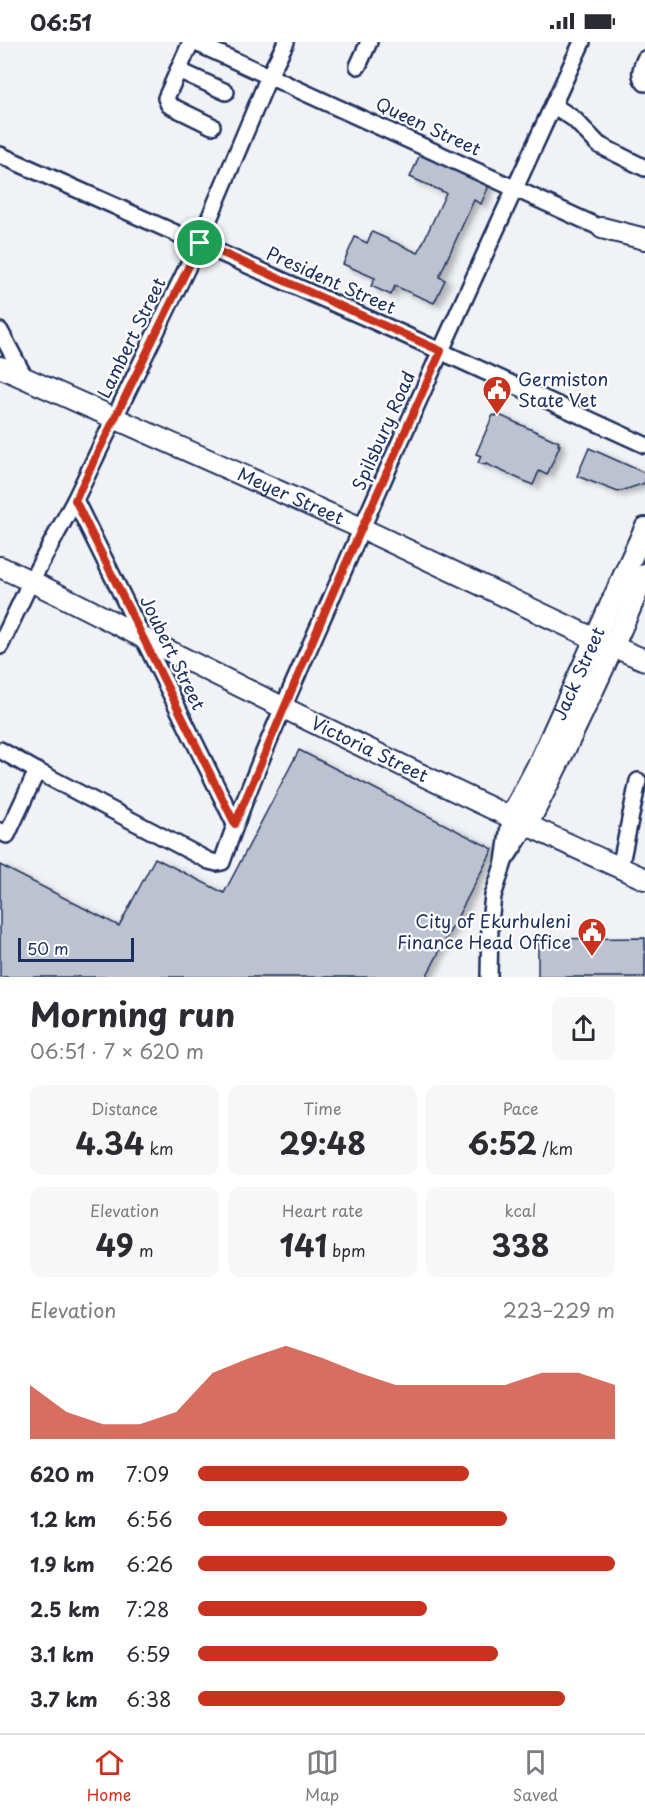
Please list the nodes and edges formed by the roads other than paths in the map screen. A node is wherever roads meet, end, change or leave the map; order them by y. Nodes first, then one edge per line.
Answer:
1 (193, 42) edge
2 (286, 42) edge
3 (369, 42) edge
4 (582, 42) edge
5 (645, 59) edge
6 (358, 66) dead end
7 (178, 69) junction
8 (269, 76) junction
9 (645, 82) edge
10 (226, 92) dead end
11 (553, 105) junction
12 (212, 126) dead end
13 (0, 155) edge
14 (645, 168) edge
15 (514, 188) junction
16 (602, 228) junction
17 (645, 239) edge
18 (200, 243) junction
19 (645, 248) edge
20 (0, 331) edge
21 (441, 351) junction
22 (0, 367) edge
23 (26, 378) junction
24 (115, 419) junction
25 (645, 445) edge
26 (75, 500) junction
27 (362, 528) junction
28 (645, 528) edge
29 (0, 567) edge
30 (645, 574) edge
31 (31, 581) junction
32 (144, 639) junction
33 (595, 639) junction
34 (0, 646) edge
35 (614, 646) junction
36 (645, 660) edge
37 (283, 707) junction
38 (0, 750) edge
39 (37, 771) junction
40 (638, 781) dead end
41 (518, 822) junction
42 (235, 824) junction
43 (0, 831) edge
44 (620, 868) junction
45 (645, 879) edge
46 (489, 977) edge

1 - 7 street
1 - 8 street, Queen Street
2 - 8 street, Lambert Street
3 - 6 street
4 - 11 street, Spilsbury Road
5 - 9 street
7 - 10 street
7 - 12 street
8 - 15 street, Queen Street
8 - 18 street, Lambert Street
11 - 14 street
11 - 15 street, Spilsbury Road
13 - 18 street, President Street
15 - 16 street, Queen Street
15 - 21 street, Spilsbury Road
16 - 17 main road
16 - 19 street, Queen Street
18 - 21 street, President Street
18 - 24 street, Lambert Street
20 - 23 street
21 - 25 street, President Street
21 - 27 street, Spilsbury Road
22 - 23 main road, Meyer Street
23 - 24 main road, Meyer Street
24 - 26 street, Lambert Street
24 - 27 main road, Meyer Street
26 - 31 street, Lambert Street
26 - 32 street, Joubert Street
27 - 33 main road, Meyer Street
27 - 37 street, Spilsbury Road
28 - 33 main road, Jack Street
29 - 31 main road, Victoria Street
30 - 35 main road, Jack Street
31 - 32 main road, Victoria Street
31 - 34 street, Lambert Street
32 - 37 main road, Victoria Street
32 - 42 street, Joubert Street
33 - 35 main road, Meyer Street
33 - 41 main road, Jack Street
35 - 36 main road, Meyer Street
35 - 41 main road, Jack Street
37 - 41 main road, Victoria Street
37 - 42 street, Spilsbury Road
38 - 39 street
39 - 42 street, Spilsbury Road
39 - 43 street
40 - 44 street
41 - 44 main road, Victoria Street
41 - 46 street
44 - 45 main road, Victoria Street

